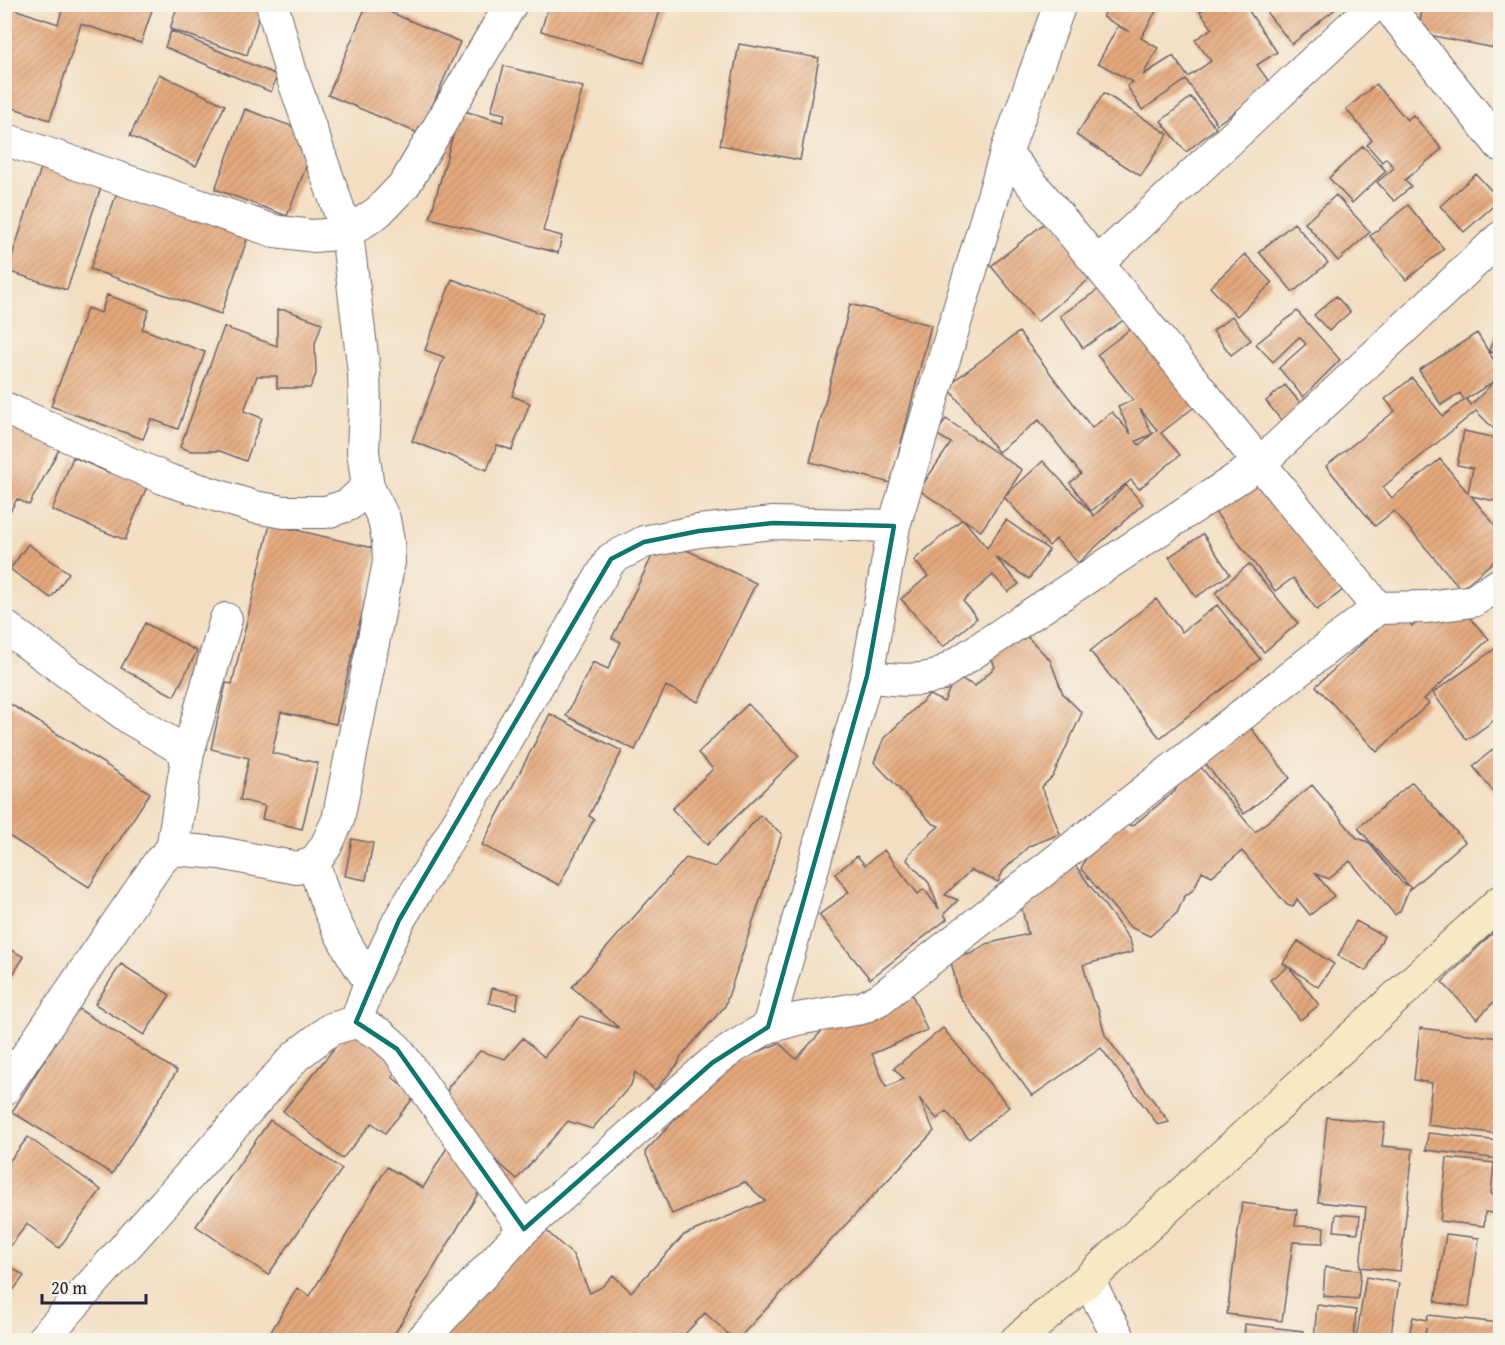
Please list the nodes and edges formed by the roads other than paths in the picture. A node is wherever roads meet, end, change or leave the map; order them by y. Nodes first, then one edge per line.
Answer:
1 (272, 4) edge
2 (511, 4) edge
3 (1060, 4) edge
4 (1375, 4) edge
5 (1386, 4) edge
6 (4, 139) edge
7 (1500, 145) edge
8 (1006, 153) junction
9 (347, 233) junction
10 (1500, 238) edge
11 (1098, 263) junction
12 (4, 408) edge
13 (1259, 465) junction
14 (368, 487) junction
15 (894, 526) junction
16 (1500, 584) edge
17 (1378, 608) junction
18 (226, 619) dead end
19 (4, 626) edge
20 (867, 676) junction
21 (188, 753) junction
22 (172, 849) junction
23 (314, 863) junction
24 (1500, 902) edge
25 (370, 982) junction
26 (356, 1022) junction
27 (768, 1027) junction
28 (4, 1089) edge
29 (524, 1229) junction
30 (1088, 1280) junction
31 (42, 1341) edge
32 (422, 1341) edge
33 (1017, 1341) edge
34 (1120, 1341) edge

1 - 9 street
2 - 9 street
3 - 8 street
4 - 11 street
5 - 7 street
6 - 9 street
8 - 11 street
8 - 15 street
9 - 14 street
10 - 13 street
11 - 13 street
12 - 14 street
13 - 17 street
13 - 20 street
14 - 23 street
15 - 20 street
15 - 25 street
16 - 17 street
17 - 27 street
18 - 21 street
19 - 21 street
20 - 27 street
21 - 22 street
22 - 23 street
22 - 28 street
23 - 25 street
24 - 30 street
25 - 26 street
26 - 29 street
26 - 31 street
27 - 29 street
29 - 32 street
30 - 33 street
30 - 34 street

